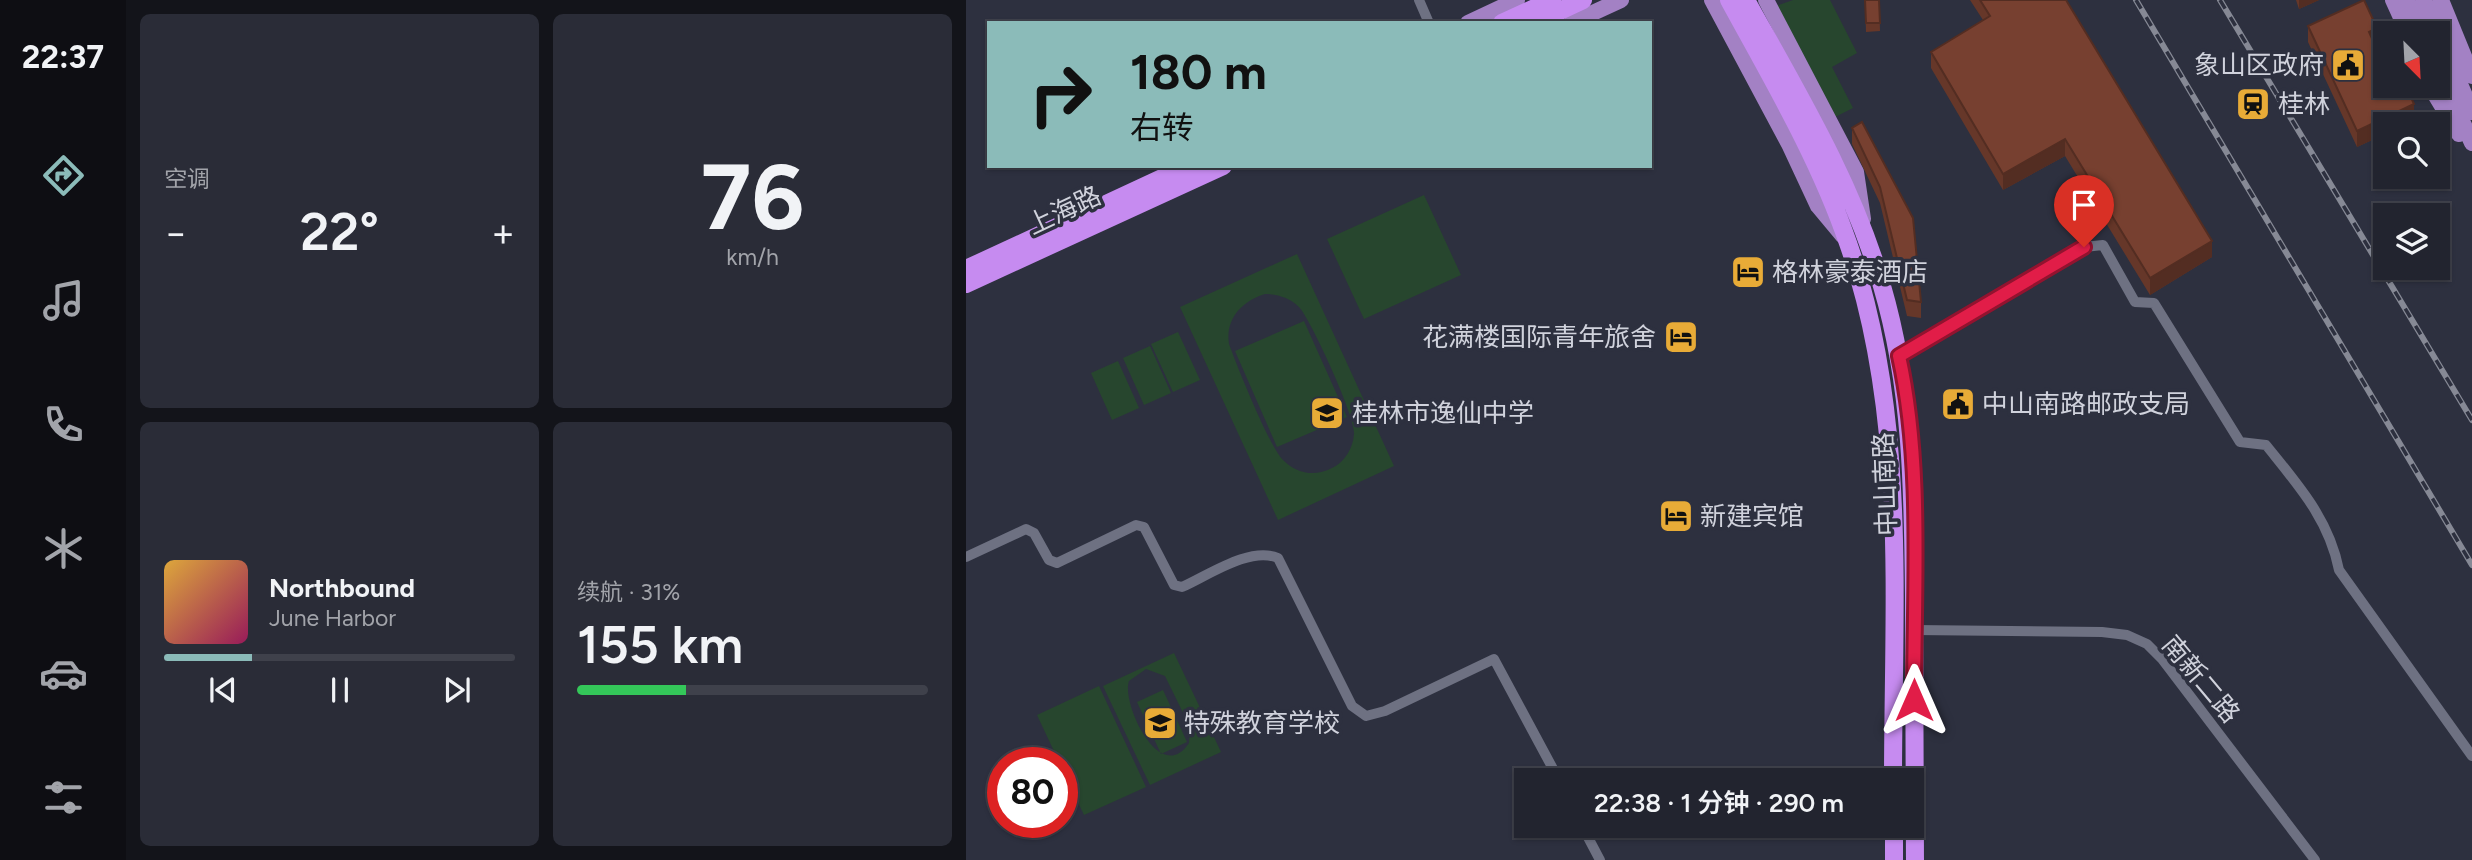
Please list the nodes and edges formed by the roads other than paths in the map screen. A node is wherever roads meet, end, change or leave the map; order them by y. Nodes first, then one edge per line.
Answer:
1 (1419, 0) edge
2 (1517, 0) edge
3 (1552, 0) edge
4 (1583, 0) edge
5 (1621, 0) edge
6 (1701, 0) edge
7 (1746, 0) edge
8 (2392, 0) edge
9 (2407, 0) edge
10 (2424, 0) edge
11 (2441, 0) edge
12 (1768, 2) edge
13 (1720, 4) edge
14 (1428, 21) edge
15 (1472, 21) edge
16 (1506, 21) edge
17 (1538, 21) edge
18 (1575, 21) edge
19 (2402, 21) edge
20 (2417, 21) edge
21 (2472, 76) edge
22 (2450, 94) edge
23 (2437, 98) edge
24 (2472, 112) edge
25 (1806, 127) junction
26 (2469, 136) edge
27 (2472, 154) edge
28 (1184, 168) edge
29 (1219, 168) edge
30 (1866, 235) junction
31 (1848, 242) junction
32 (966, 268) edge
33 (966, 284) edge
34 (1899, 356) junction
35 (966, 557) edge
36 (1914, 630) junction
37 (2472, 756) edge
38 (1553, 768) edge
39 (1893, 768) edge
40 (1589, 838) edge
41 (1894, 838) edge
42 (1600, 860) edge
43 (1894, 860) edge
44 (1914, 860) edge
45 (2315, 860) edge

1 - 14 street
2 - 15 main road
3 - 16 highway
4 - 17 highway
5 - 18 main road
6 - 13 main road
7 - 25 highway
8 - 19 main road
9 - 20 main road
10 - 24 main road
11 - 21 main road
12 - 30 main road
13 - 25 highway
13 - 31 main road
22 - 26 main road
23 - 27 main road
25 - 30 highway, 中山南路
25 - 31 highway, 中山南路
28 - 32 highway, 上海路
29 - 33 highway, 上海路
30 - 34 highway, 中山南路
31 - 39 highway, 中山南路
34 - 36 highway, 中山南路
34 - 37 street
35 - 38 street
36 - 44 highway, 中山南路
36 - 45 street, 南新二路
40 - 42 street
41 - 43 highway

